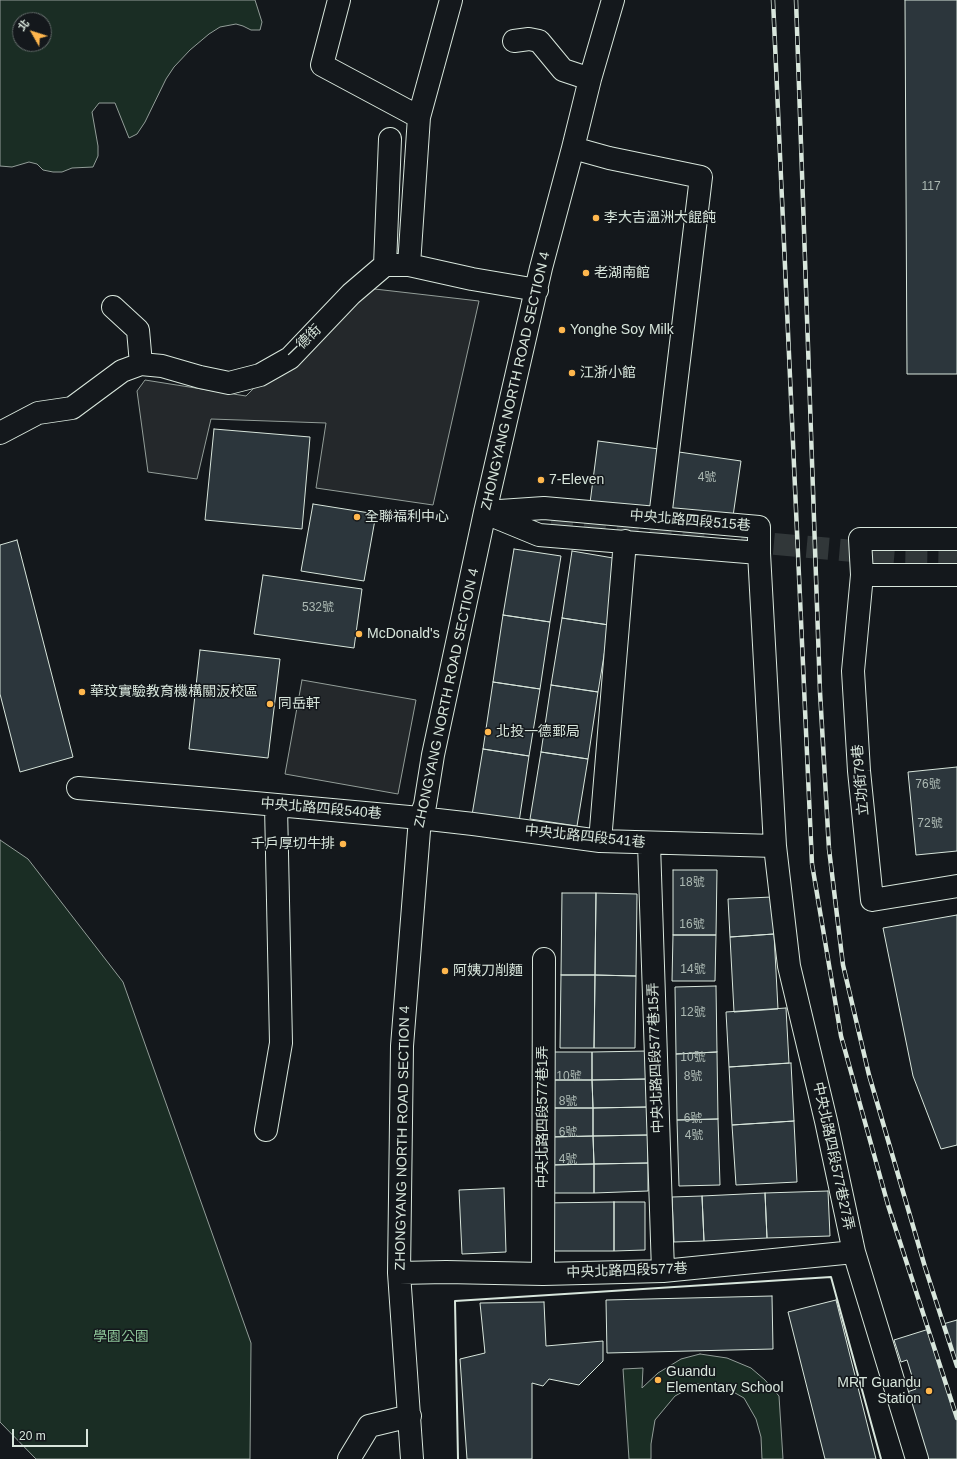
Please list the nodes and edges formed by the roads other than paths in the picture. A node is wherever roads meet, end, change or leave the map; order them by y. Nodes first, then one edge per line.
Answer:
1 (339, 0) edge
2 (451, 0) edge
3 (613, 0) edge
4 (514, 41) dead end
5 (590, 79) junction
6 (419, 117) junction
7 (390, 138) dead end
8 (573, 148) junction
9 (385, 265) junction
10 (409, 266) junction
11 (537, 290) junction
12 (113, 307) dead end
13 (141, 364) junction
14 (0, 433) edge
15 (485, 512) junction
16 (660, 518) junction
17 (551, 522) tunnel mouth
18 (957, 539) edge
19 (625, 541) junction
20 (759, 553) junction
21 (862, 575) junction
22 (957, 575) edge
23 (78, 788) dead end
24 (276, 806) junction
25 (420, 818) junction
26 (600, 841) junction
27 (649, 844) junction
28 (775, 846) junction
29 (957, 886) edge
30 (544, 959) dead end
31 (266, 1130) dead end
32 (854, 1252) junction
33 (663, 1272) junction
34 (400, 1273) junction
35 (543, 1274) junction
36 (410, 1416) junction
37 (349, 1459) edge
38 (412, 1459) edge
39 (917, 1459) edge

1 - 6 street
2 - 6 street
3 - 5 street, ZHONGYANG NORTH ROAD SECTION 4
4 - 5 street
5 - 8 street, ZHONGYANG NORTH ROAD SECTION 4
6 - 10 street
7 - 9 street
8 - 11 street, ZHONGYANG NORTH ROAD SECTION 4
8 - 16 street
9 - 10 street
9 - 13 street, 一德街
10 - 11 street
11 - 15 street, ZHONGYANG NORTH ROAD SECTION 4
12 - 13 street
13 - 14 street, 一德街
15 - 16 street, 中央北路四段515巷
15 - 17 street
15 - 19 street, 中央北路四段515巷
15 - 25 street, ZHONGYANG NORTH ROAD SECTION 4
16 - 20 street, 中央北路四段515巷
18 - 21 street
19 - 20 street, 中央北路四段515巷
19 - 26 street
20 - 28 street, 中央北路四段577巷27弄
21 - 22 street
21 - 29 street, 立功街79巷
23 - 24 street, 中央北路四段540巷
24 - 25 street, 中央北路四段540巷
24 - 31 street
25 - 26 street, 中央北路四段541巷
25 - 34 street, ZHONGYANG NORTH ROAD SECTION 4
26 - 27 street, 中央北路四段541巷
27 - 28 street, 中央北路四段541巷
27 - 33 street, 中央北路四段577巷15弄
28 - 32 street, 中央北路四段577巷27弄
30 - 35 street, 中央北路四段577巷1弄
32 - 33 street, 中央北路四段577巷
32 - 39 street, 中央北路四段577巷27弄
33 - 35 street, 中央北路四段577巷
34 - 35 street, 中央北路四段577巷
34 - 36 street, ZHONGYANG NORTH ROAD SECTION 4
36 - 37 street
36 - 38 street, ZHONGYANG NORTH ROAD SECTION 4

